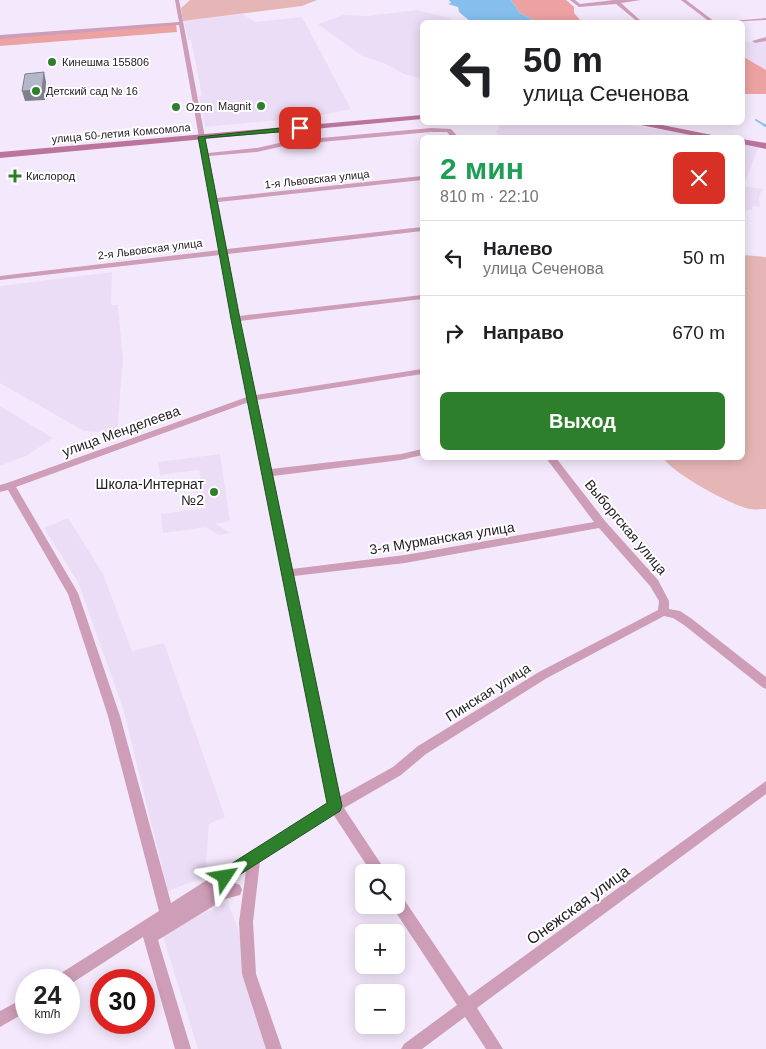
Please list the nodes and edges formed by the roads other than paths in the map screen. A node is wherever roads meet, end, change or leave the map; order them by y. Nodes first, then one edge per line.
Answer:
1 (177, 0) edge
2 (572, 0) edge
3 (639, 0) edge
4 (683, 0) edge
5 (617, 1) edge
6 (766, 19) edge
7 (638, 20) edge
8 (710, 20) edge
9 (745, 21) edge
10 (182, 23) junction
11 (0, 36) edge
12 (766, 39) edge
13 (755, 41) dead end
14 (420, 118) edge
15 (647, 125) edge
16 (453, 135) edge
17 (706, 135) edge
18 (201, 137) junction
19 (745, 142) edge
20 (766, 146) edge
21 (204, 155) junction
22 (0, 156) edge
23 (420, 178) edge
24 (213, 200) junction
25 (420, 229) edge
26 (223, 252) junction
27 (0, 278) edge
28 (420, 296) edge
29 (236, 319) junction
30 (420, 371) edge
31 (252, 398) junction
32 (420, 452) edge
33 (553, 460) edge
34 (266, 473) junction
35 (5, 487) edge
36 (601, 524) junction
37 (287, 573) junction
38 (663, 612) junction
39 (766, 684) edge
40 (766, 787) edge
41 (335, 806) junction
42 (254, 858) junction
43 (373, 864) edge
44 (235, 890) dead end
45 (405, 913) edge
46 (167, 914) junction
47 (80, 969) edge
48 (468, 1007) junction
49 (15, 1011) edge
50 (0, 1020) edge
51 (183, 1049) edge
52 (274, 1049) edge
53 (409, 1049) edge
54 (495, 1049) edge

1 - 10 street
2 - 5 street
3 - 5 street
4 - 8 street
5 - 7 street
6 - 9 street
10 - 11 street
10 - 18 street
12 - 13 street
14 - 18 main road, улица 50-летия Комсомола
15 - 17 main road
16 - 21 street
18 - 21 street
18 - 22 main road, улица 50-летия Комсомола
19 - 20 main road
21 - 24 street
23 - 24 street, 1-я Львовская улица
24 - 26 street
25 - 26 street, 2-я Львовская улица
26 - 27 street, 2-я Львовская улица
26 - 29 street
28 - 29 street
29 - 31 street
30 - 31 street, улица Менделеева
31 - 34 street
31 - 35 street, улица Менделеева
32 - 34 street
33 - 36 street, Выборгская улица
34 - 37 street
35 - 46 street
36 - 37 street, 3-я Мурманская улица
36 - 38 street, Выборгская улица
37 - 41 street
38 - 39 street
38 - 41 street, Пинская улица
40 - 48 street, Онежская улица
41 - 42 street, Пинская улица
41 - 43 street
42 - 46 street, Пинская улица
42 - 52 street
44 - 51 street
45 - 48 street
46 - 47 street, Пинская улица
48 - 53 street, Онежская улица
48 - 54 street
49 - 50 street

